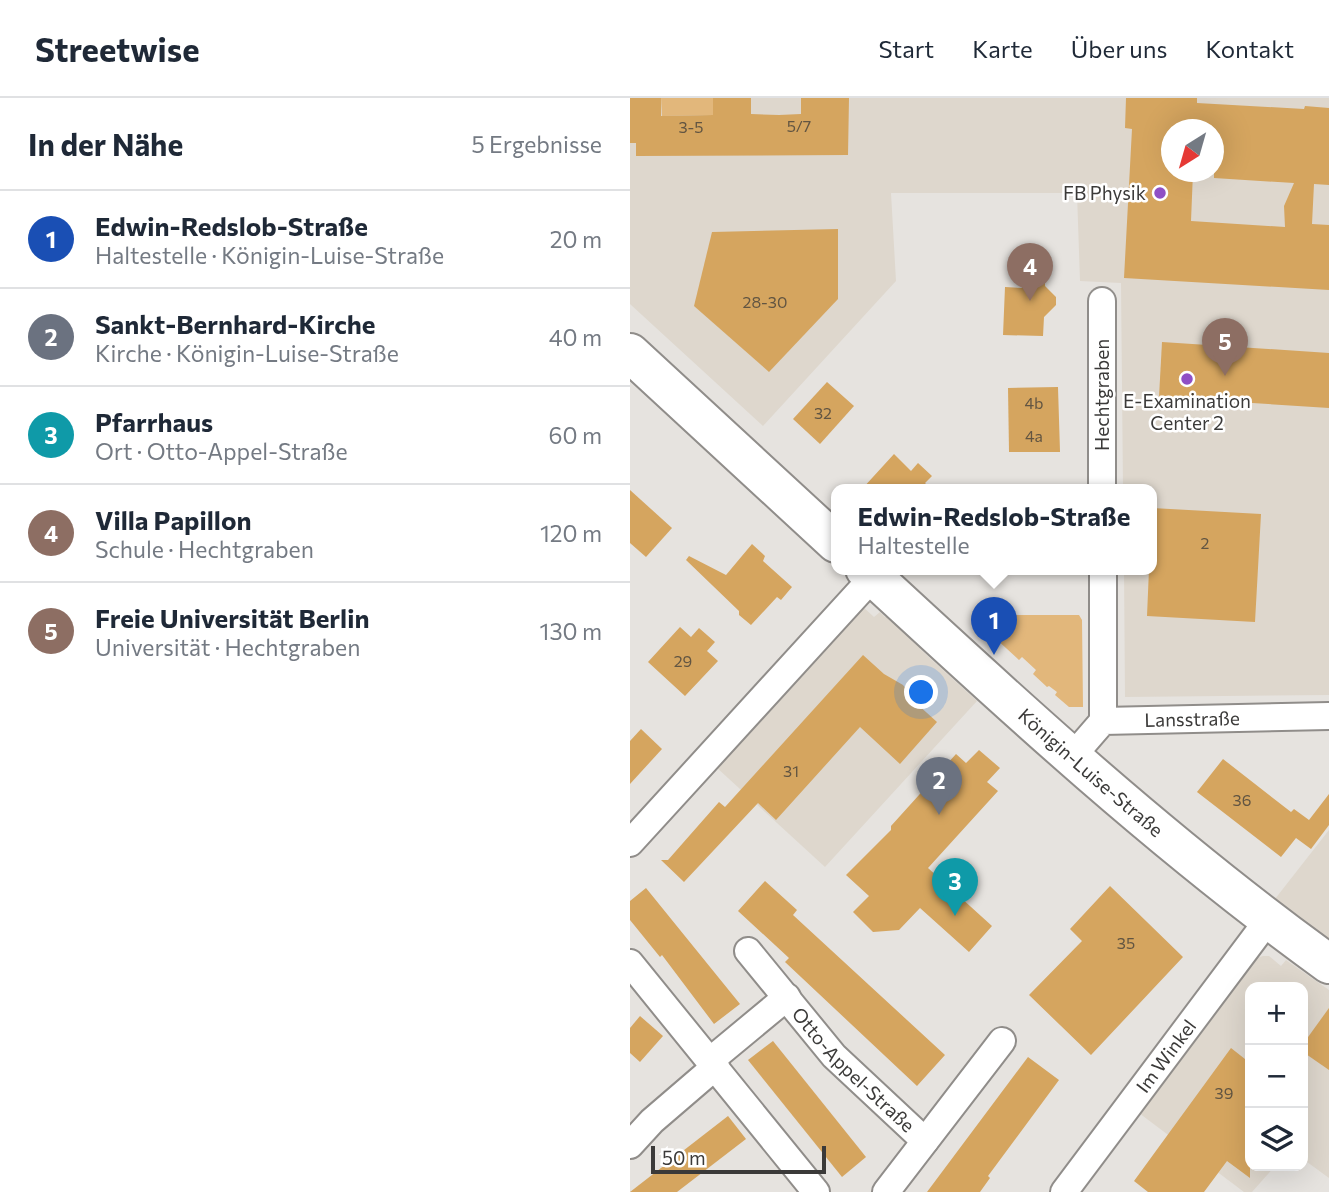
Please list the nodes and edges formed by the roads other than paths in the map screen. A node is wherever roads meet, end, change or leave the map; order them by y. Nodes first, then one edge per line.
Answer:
1 (1102, 301) dead end
2 (630, 353) edge
3 (1102, 484) edge
4 (831, 538) edge
5 (867, 575) edge
6 (871, 575) edge
7 (1102, 575) edge
8 (1329, 716) edge
9 (1103, 721) junction
10 (1071, 758) junction
11 (630, 843) edge
12 (1268, 920) junction
13 (748, 951) dead end
14 (630, 963) edge
15 (1329, 964) edge
16 (787, 997) junction
17 (1002, 1041) dead end
18 (713, 1063) junction
19 (925, 1141) junction
20 (630, 1145) edge
21 (817, 1192) edge
22 (886, 1192) edge
23 (1064, 1192) edge

1 - 3 street, Hechtgraben
2 - 4 main road
5 - 11 street
6 - 10 main road, Königin-Luise-Straße
7 - 9 street
8 - 9 street, Lansstraße
9 - 10 street
10 - 12 main road, Königin-Luise-Straße
12 - 15 main road, Königin-Luise-Straße
12 - 23 street, Im Winkel
13 - 16 street, Otto-Appel-Straße
14 - 18 street
16 - 18 street, Otto-Appel-Straße
16 - 19 street, Otto-Appel-Straße
17 - 19 street, Otto-Appel-Straße
18 - 20 street, Otto-Appel-Straße
18 - 21 street
19 - 22 street, Otto-Appel-Straße

